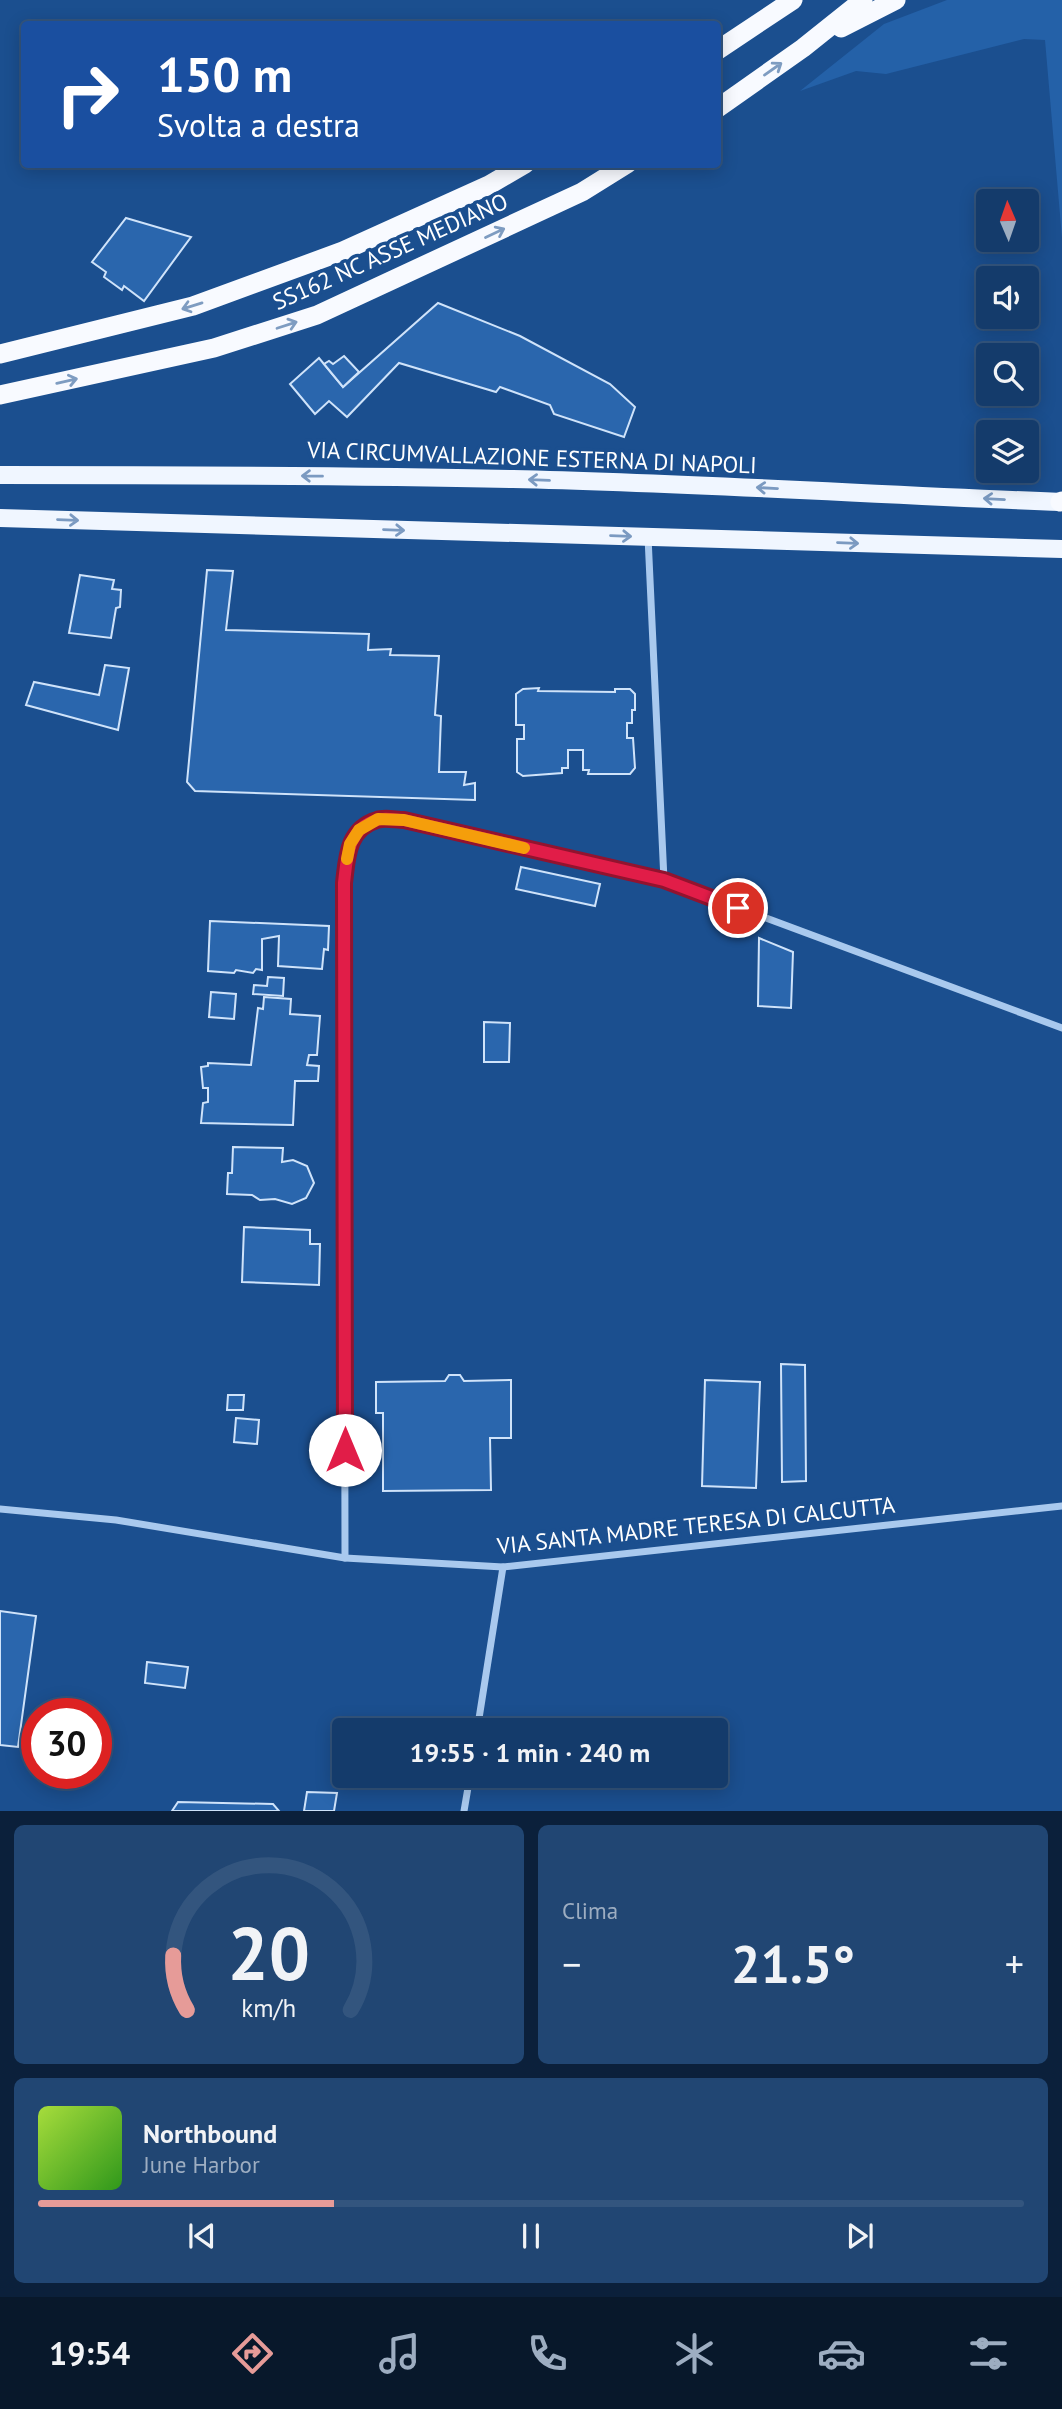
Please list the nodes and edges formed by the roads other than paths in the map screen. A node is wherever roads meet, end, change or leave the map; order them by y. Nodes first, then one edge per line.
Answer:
1 (863, 0) edge
2 (895, 0) edge
3 (788, 4) edge
4 (721, 48) edge
5 (803, 48) junction
6 (721, 106) edge
7 (518, 168) edge
8 (621, 168) edge
9 (0, 354) edge
10 (0, 395) edge
11 (0, 475) edge
12 (1061, 502) edge
13 (0, 518) edge
14 (648, 537) junction
15 (1062, 549) edge
16 (664, 880) junction
17 (1062, 1028) edge
18 (1062, 1506) edge
19 (0, 1509) edge
20 (345, 1559) junction
21 (503, 1567) junction
22 (479, 1718) edge
23 (468, 1788) edge
24 (464, 1811) edge

1 - 5 highway
2 - 5 highway
3 - 4 highway
6 -> 5 highway
7 -> 9 highway, SS162 NC ASSE MEDIANO
10 -> 8 highway, SS162 NC ASSE MEDIANO
12 -> 11 main road, VIA CIRCUMVALLAZIONE ESTERNA DI NAPOLI
13 -> 14 main road
14 -> 15 main road
14 - 16 street
16 - 17 street
16 - 20 street
18 - 21 street, VIA SANTA MADRE TERESA DI CALCUTTA
19 - 20 street, VIA SANTA MADRE TERESA DI CALCUTTA
20 - 21 street, VIA SANTA MADRE TERESA DI CALCUTTA
21 - 22 street
23 - 24 street

